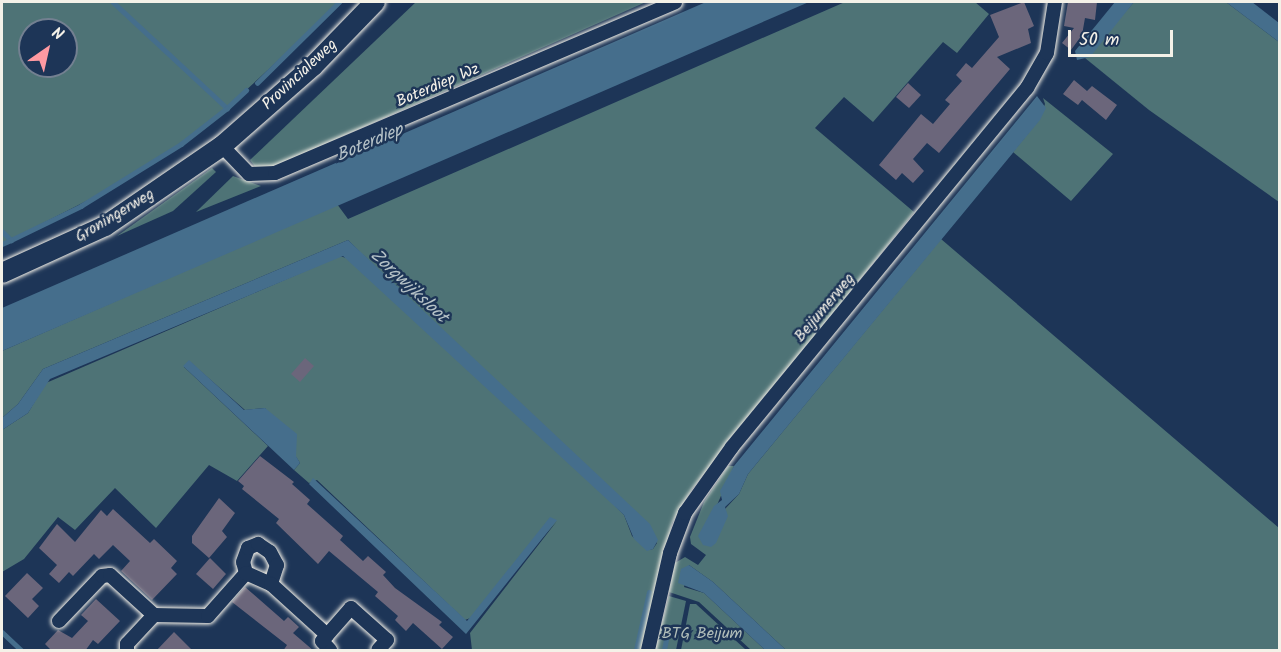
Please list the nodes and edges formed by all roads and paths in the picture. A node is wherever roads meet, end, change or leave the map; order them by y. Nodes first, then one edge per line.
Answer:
1 (375, 2) edge
2 (675, 2) edge
3 (1055, 2) edge
4 (222, 146) junction
5 (2, 273) edge
6 (246, 573) junction
7 (271, 584) junction
8 (154, 615) junction
9 (59, 621) dead end
10 (327, 635) junction
11 (127, 651) edge
12 (330, 651) edge
13 (378, 651) edge
14 (648, 651) edge

1 - 4 main road, Provincialeweg
2 - 4 street, Boterdiep Wz
3 - 14 street, Beijumerweg
4 - 5 main road, Groningerweg
6 - 7 street
6 - 7 street
6 - 8 street
7 - 10 street
8 - 9 street
8 - 11 street
10 - 12 street
10 - 13 street

